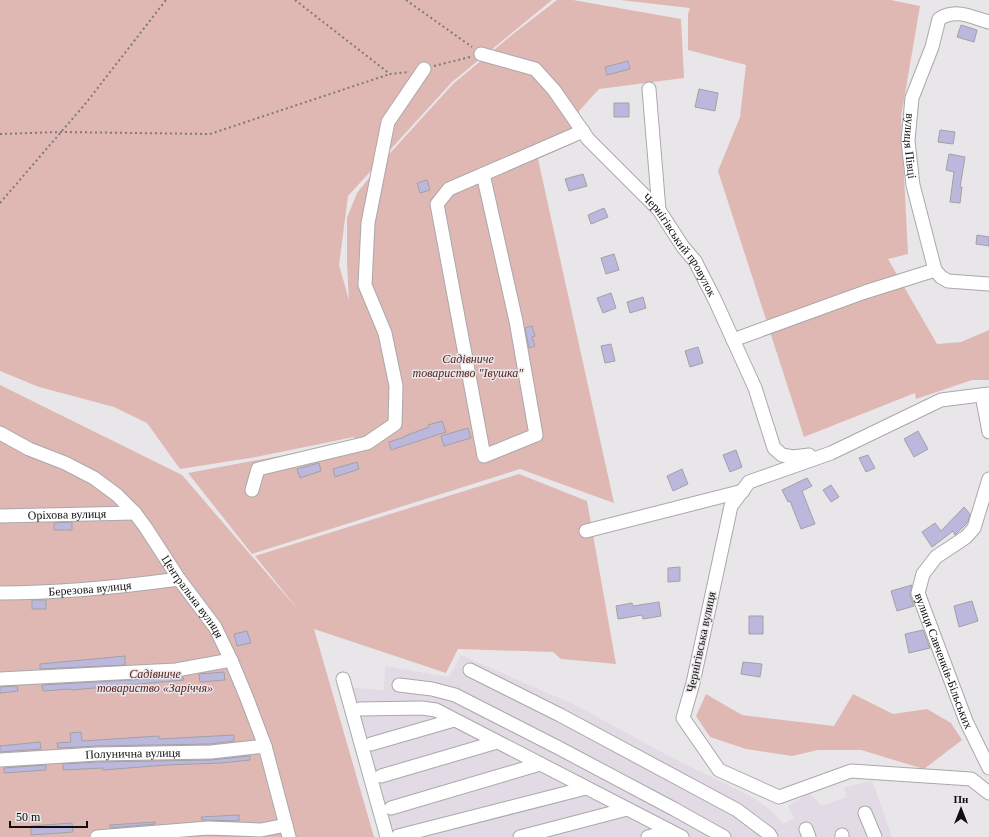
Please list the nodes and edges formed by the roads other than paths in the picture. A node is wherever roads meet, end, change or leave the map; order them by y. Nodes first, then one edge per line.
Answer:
1 (989, 22) edge
2 (481, 54) road end
3 (424, 69) road end
4 (649, 89) dead end
5 (583, 131) junction
6 (483, 174) junction
7 (659, 210) junction
8 (935, 270) junction
9 (989, 284) edge
10 (733, 340) junction
11 (986, 394) edge
12 (989, 432) edge
13 (0, 433) edge
14 (831, 453) junction
15 (989, 479) edge
16 (252, 490) dead end
17 (743, 491) junction
18 (135, 513) junction
19 (0, 516) edge
20 (586, 531) dead end
21 (180, 579) junction
22 (0, 593) edge
23 (231, 660) junction
24 (470, 670) dead end
25 (0, 679) edge
26 (343, 679) dead end
27 (399, 685) dead end
28 (360, 709) dead end
29 (454, 720) junction
30 (497, 742) junction
31 (371, 744) dead end
32 (265, 746) junction
33 (0, 760) edge
34 (540, 764) junction
35 (989, 768) edge
36 (381, 776) dead end
37 (586, 788) junction
38 (989, 793) edge
39 (391, 808) dead end
40 (627, 809) junction
41 (865, 813) dead end
42 (697, 822) junction
43 (287, 831) edge
44 (670, 831) junction
45 (392, 836) edge
46 (96, 837) edge
47 (520, 837) edge
48 (648, 837) edge
49 (682, 837) edge
50 (689, 837) edge
51 (724, 837) edge
52 (771, 837) edge
53 (875, 837) edge

1 - 8 street, вулиця Півці
2 - 5 street, Чернігівський провулок
3 - 16 street
4 - 7 street
5 - 6 street
5 - 7 street, Чернігівський провулок
6 - 6 street
7 - 10 street, Чернігівський провулок
8 - 9 street
8 - 10 street
10 - 14 street, Чернігівський провулок
11 - 12 street
11 - 14 street, Чернігівська вулиця
13 - 18 street, Центральна вулиця
14 - 17 street, Чернігівська вулиця
15 - 35 street, вулиця Савченків-Більських
17 - 20 street
17 - 38 street, Чернігівська вулиця
18 - 19 street, Оріхова вулиця
18 - 21 street, Центральна вулиця
21 - 22 street, Березова вулиця
21 - 23 street, Центральна вулиця
23 - 25 street
23 - 32 street, Центральна вулиця
24 - 52 street
26 - 45 street
27 - 42 street
28 - 29 street
29 - 30 street
29 - 31 street
30 - 34 street
30 - 36 street
32 - 33 street, Полунична вулиця
32 - 43 street, Центральна вулиця
34 - 37 street
34 - 39 street
37 - 40 street
37 - 45 street
40 - 44 street
40 - 47 street
41 - 53 street
42 - 50 street
42 - 51 street
43 - 46 street
44 - 48 street
44 - 49 street

